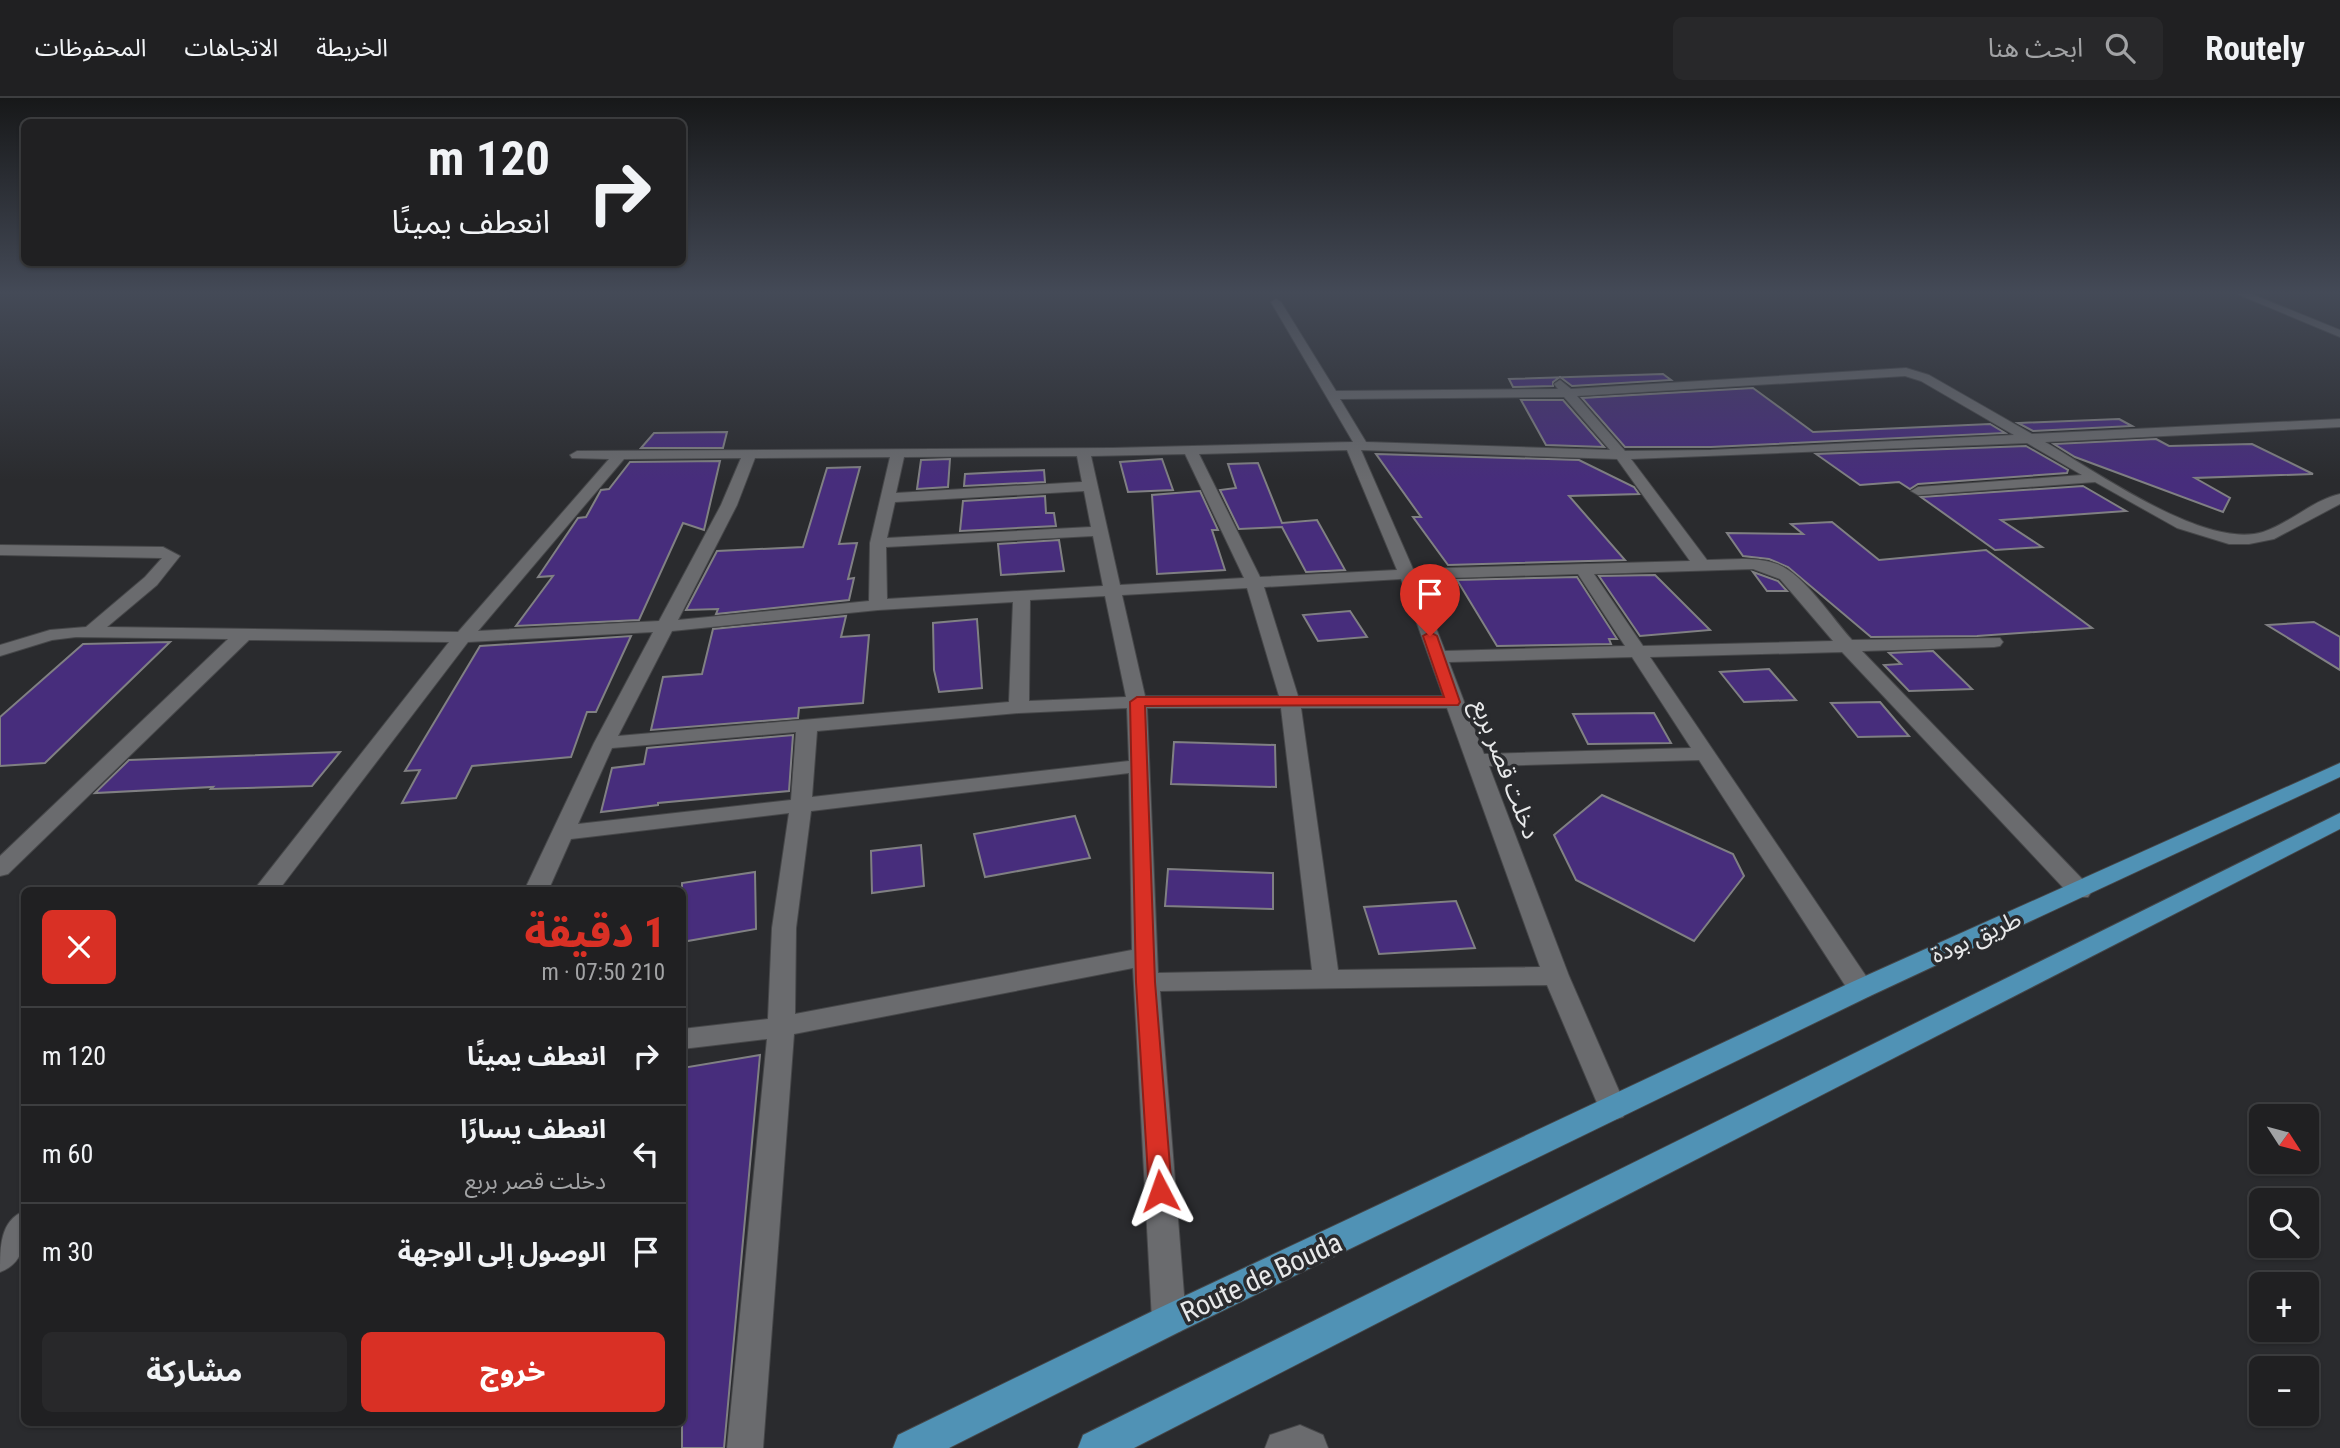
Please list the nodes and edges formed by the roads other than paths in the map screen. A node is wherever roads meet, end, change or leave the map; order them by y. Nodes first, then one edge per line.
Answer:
1 (1307, 354) edge
2 (1563, 388) junction
3 (1332, 395) junction
4 (2340, 423) edge
5 (2032, 439) junction
6 (1357, 446) junction
7 (1190, 450) junction
8 (751, 452) junction
9 (1083, 452) junction
10 (898, 453) junction
11 (621, 454) junction
12 (577, 455) dead end
13 (1621, 455) junction
14 (2097, 478) junction
15 (1090, 486) junction
16 (1918, 491) dead end
17 (889, 498) junction
18 (2340, 498) edge
19 (1101, 531) junction
20 (878, 543) junction
21 (0, 550) edge
22 (1701, 564) junction
23 (1582, 568) junction
24 (1407, 574) junction
25 (1254, 582) junction
26 (1114, 590) junction
27 (1022, 596) junction
28 (878, 606) junction
29 (666, 626) junction
30 (91, 632) junction
31 (243, 635) junction
32 (463, 637) junction
33 (1994, 642) dead end
34 (1848, 647) junction
35 (0, 652) edge
36 (1637, 652) junction
37 (1438, 657) junction
38 (1137, 702) junction
39 (1290, 702) junction
40 (1453, 702) junction
41 (1019, 707) junction
42 (807, 726) junction
43 (604, 743) junction
44 (1707, 754) junction
45 (1475, 760) junction
46 (1139, 766) junction
47 (2340, 769) edge
48 (801, 806) junction
49 (2340, 820) edge
50 (561, 833) junction
51 (0, 869) edge
52 (268, 887) edge
53 (538, 887) edge
54 (2080, 891) junction
55 (1147, 956) junction
56 (1556, 976) junction
57 (1326, 979) junction
58 (1146, 982) junction
59 (1861, 989) junction
60 (780, 1027) junction
61 (686, 1039) edge
62 (1613, 1109) junction
63 (21, 1228) edge
64 (0, 1258) edge
65 (1169, 1321) junction
66 (745, 1448) edge
67 (911, 1448) edge
68 (1096, 1448) edge
69 (1283, 1448) edge
70 (1310, 1448) edge

1 - 3 street, دخلت قصر بربع
2 - 3 street
2 - 5 street
2 - 13 street
3 - 6 street, دخلت قصر بربع
4 - 5 street
5 - 13 street
5 - 14 street
6 - 7 street
6 - 13 street
6 - 24 street, دخلت قصر بربع
7 - 9 street
7 - 25 street
8 - 10 street
8 - 11 street
8 - 29 street
9 - 10 street
9 - 15 street
10 - 17 street
11 - 12 street
11 - 32 street
13 - 22 street
14 - 16 street
14 - 18 street
15 - 17 street
15 - 19 street
17 - 20 street
19 - 20 street
19 - 26 street
20 - 28 street
21 - 30 street
22 - 23 street
22 - 34 street
23 - 24 street
23 - 36 street
24 - 25 street
24 - 37 street, دخلت قصر بربع
25 - 26 street
25 - 39 street
26 - 27 street
26 - 38 street
27 - 28 street
27 - 41 street
28 - 29 street
29 - 32 street
29 - 43 street
30 - 31 street
30 - 35 street
31 - 32 street
31 - 51 street
32 - 52 street
33 - 34 street
34 - 36 street
34 - 54 street
36 - 37 street
36 - 44 street
37 - 40 street, دخلت قصر بربع
38 - 39 street
38 - 41 street
38 - 46 street
39 - 40 street
39 - 57 street
40 - 45 street, دخلت قصر بربع
41 - 42 street
42 - 43 street
42 - 48 street
43 - 50 street
44 - 45 street
44 - 59 street
45 - 56 street, دخلت قصر بربع
46 - 48 street
46 - 55 street
47 - 54 main road, طريق بودة
48 - 50 street
48 - 60 street
49 - 68 main road
50 - 53 street
54 - 59 main road, طريق بودة
55 - 58 street
55 - 60 street
56 - 57 street
56 - 62 street, دخلت قصر بربع
57 - 58 street
58 - 65 street
59 - 62 main road, طريق بودة
60 - 61 street
60 - 66 street
62 - 65 main road, Route de Bouda
63 - 64 street
65 - 67 main road, Route de Bouda
69 - 70 street

